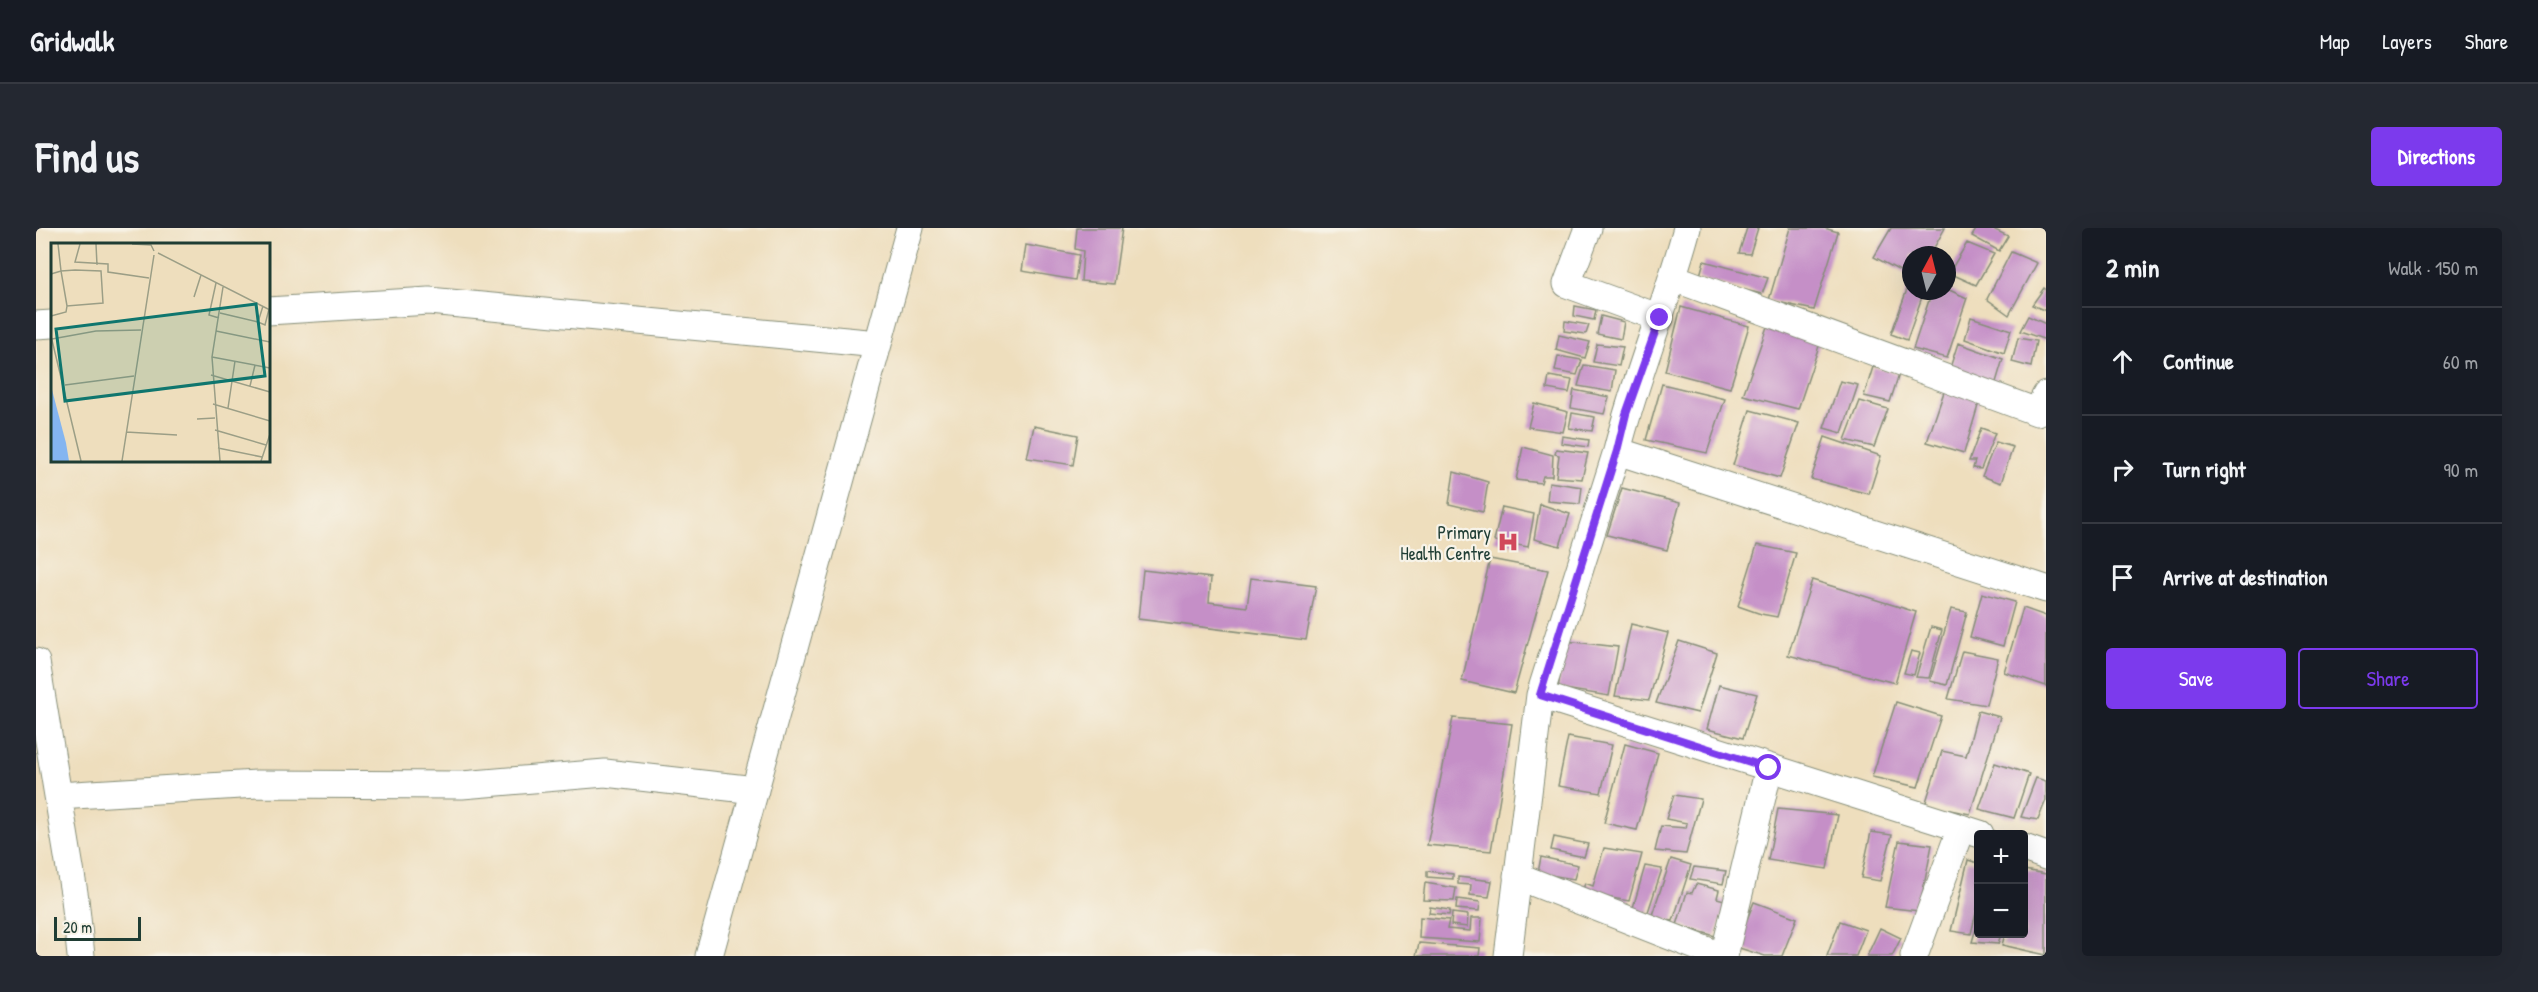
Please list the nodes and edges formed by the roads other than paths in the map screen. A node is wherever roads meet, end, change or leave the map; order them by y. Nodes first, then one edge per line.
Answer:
1 (910, 228) edge
2 (1588, 228) edge
3 (1687, 228) edge
4 (1674, 278) junction
5 (270, 311) edge
6 (1660, 318) junction
7 (51, 324) edge
8 (36, 326) edge
9 (878, 344) junction
10 (2043, 408) edge
11 (1617, 451) junction
12 (2046, 589) edge
13 (36, 662) edge
14 (1540, 695) junction
15 (1769, 768) junction
16 (755, 790) junction
17 (58, 796) junction
18 (1970, 831) edge
19 (2028, 849) edge
20 (2046, 855) edge
21 (1517, 876) junction
22 (81, 956) edge
23 (709, 956) edge
24 (1508, 956) edge
25 (1722, 956) edge
26 (1914, 956) edge

1 - 9 street
2 - 6 street
3 - 4 street
4 - 6 street
4 - 10 street
5 - 9 street
6 - 11 street
7 - 8 street
9 - 16 street
11 - 12 street
11 - 14 street
13 - 17 street
14 - 15 street
14 - 21 street
15 - 18 street
15 - 25 street
16 - 17 street
16 - 23 street
17 - 22 street
18 - 26 street
19 - 20 street
21 - 24 street
21 - 25 street

